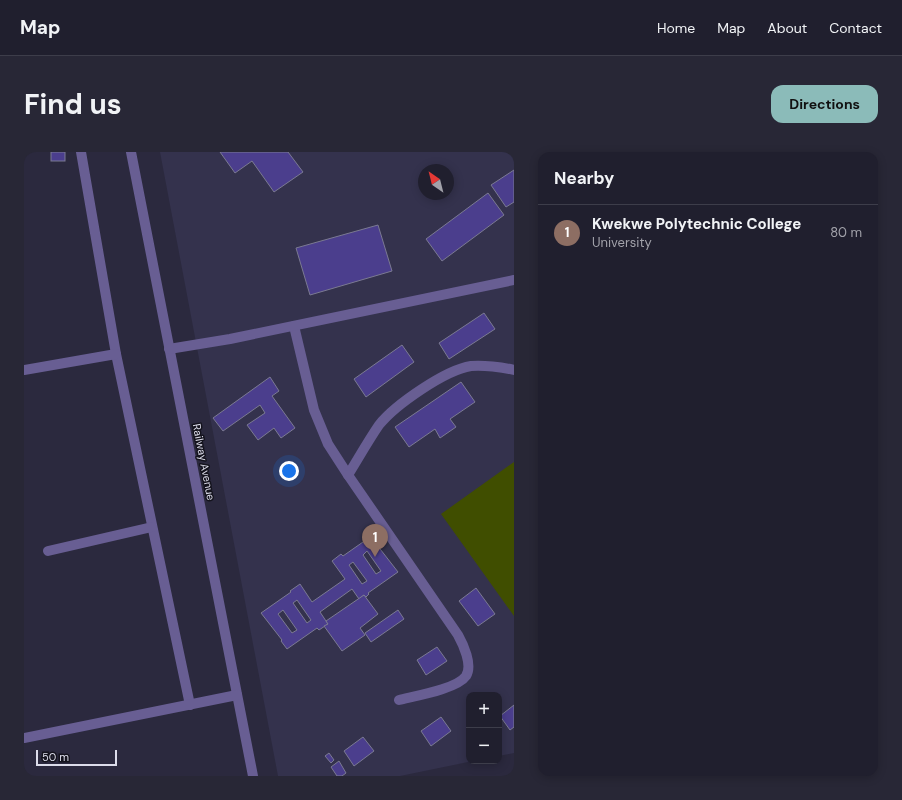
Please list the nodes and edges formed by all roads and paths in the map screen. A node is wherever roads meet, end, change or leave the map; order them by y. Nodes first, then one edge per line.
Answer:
1 (81, 152) edge
2 (131, 152) edge
3 (514, 280) edge
4 (294, 326) junction
5 (170, 349) junction
6 (116, 354) junction
7 (24, 370) edge
8 (514, 370) edge
9 (348, 475) junction
10 (152, 527) junction
11 (48, 551) dead end
12 (237, 695) junction
13 (399, 700) dead end
14 (190, 705) junction
15 (24, 738) edge
16 (253, 776) edge

1 - 6 street
2 - 5 street, Railway Avenue
3 - 4 street
4 - 5 street
4 - 9 street
5 - 12 street, Railway Avenue
6 - 7 street
6 - 10 street
8 - 9 street
9 - 13 street
10 - 11 street
10 - 14 street
12 - 14 street
12 - 16 street, Railway Avenue
14 - 15 street

